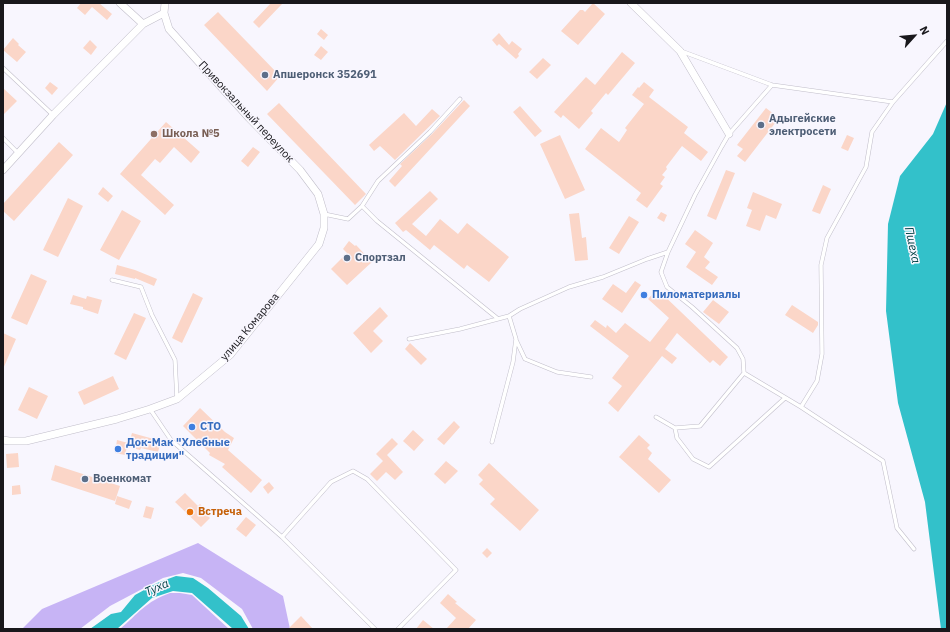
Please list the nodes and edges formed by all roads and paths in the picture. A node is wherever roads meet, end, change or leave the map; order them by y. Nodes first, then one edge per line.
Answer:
1 (120, 3) edge
2 (165, 3) edge
3 (631, 3) edge
4 (164, 13) junction
5 (143, 24) junction
6 (947, 41) edge
7 (680, 51) junction
8 (3, 68) edge
9 (772, 85) junction
10 (460, 99) dead end
11 (893, 102) junction
12 (53, 115) junction
13 (729, 134) junction
14 (3, 138) edge
15 (18, 153) junction
16 (3, 170) edge
17 (362, 206) junction
18 (324, 214) junction
19 (668, 252) junction
20 (112, 280) dead end
21 (509, 316) junction
22 (496, 318) junction
23 (409, 339) dead end
24 (516, 340) junction
25 (744, 373) junction
26 (591, 377) dead end
27 (785, 398) junction
28 (177, 399) junction
29 (802, 407) junction
30 (150, 409) junction
31 (656, 417) dead end
32 (675, 428) junction
33 (3, 440) edge
34 (492, 442) dead end
35 (282, 537) junction
36 (914, 550) dead end
37 (375, 629) edge
38 (398, 629) edge

1 - 5 street
2 - 4 street
3 - 7 street
4 - 5 street
4 - 18 street, Привокзальный переулок
5 - 12 street
6 - 11 lane
7 - 9 lane
7 - 13 street
8 - 12 lane
9 - 11 lane
9 - 13 lane
10 - 17 lane
11 - 29 lane
12 - 15 street
13 - 19 lane
14 - 15 lane
15 - 16 street
17 - 18 lane
17 - 22 lane
18 - 28 street, улица Комарова
19 - 21 lane
19 - 25 lane
20 - 28 lane
21 - 22 lane
21 - 24 lane
22 - 23 lane
24 - 26 lane
24 - 34 lane
25 - 27 lane
25 - 32 lane
27 - 29 lane
27 - 32 lane
28 - 30 street, улица Комарова
29 - 36 lane
30 - 33 street, улица Комарова
30 - 35 lane
31 - 32 lane
35 - 37 lane
35 - 38 lane

